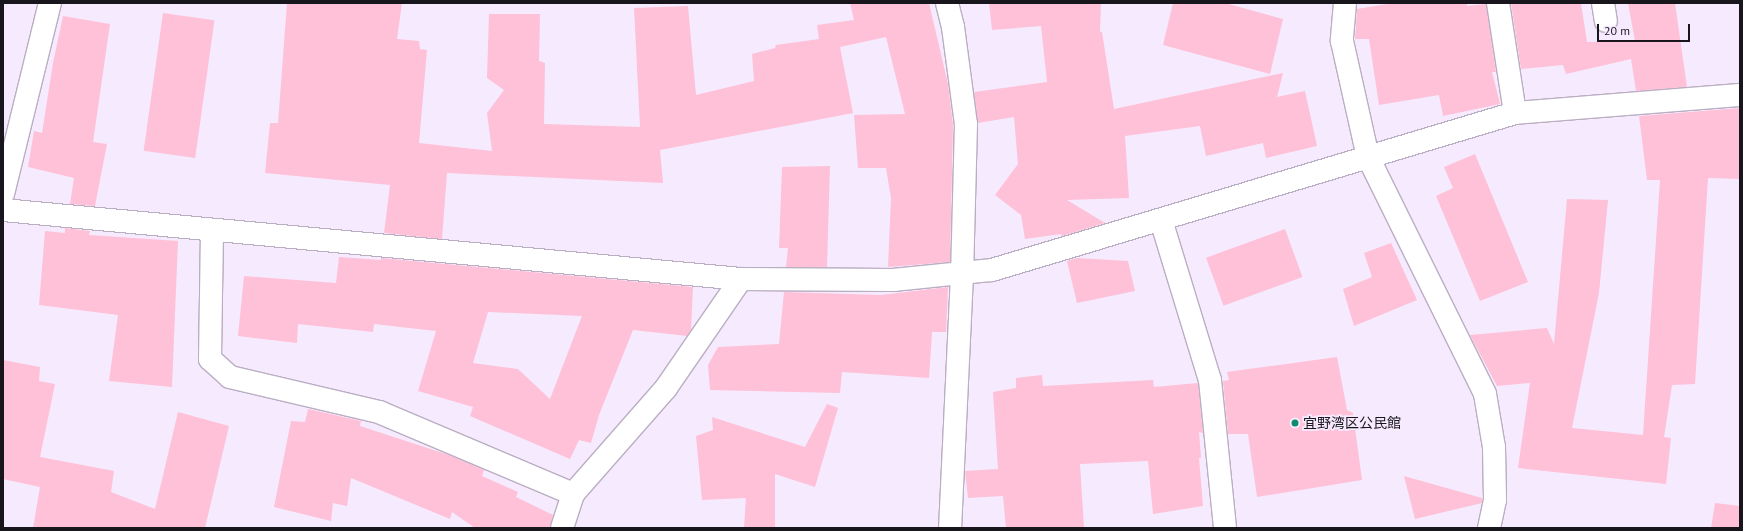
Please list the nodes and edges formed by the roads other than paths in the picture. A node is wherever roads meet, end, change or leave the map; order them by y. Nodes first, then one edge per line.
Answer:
1 (50, 3) edge
2 (947, 3) edge
3 (1346, 3) edge
4 (1498, 3) edge
5 (1740, 95) edge
6 (1515, 113) junction
7 (1368, 157) junction
8 (3, 194) edge
9 (3, 210) edge
10 (1161, 220) junction
11 (212, 231) junction
12 (962, 275) junction
13 (741, 279) junction
14 (573, 494) junction
15 (562, 528) edge
16 (950, 528) edge
17 (1225, 528) edge
18 (1489, 528) edge

1 - 8 street
2 - 12 street
3 - 7 street
4 - 6 street
5 - 6 street
6 - 7 street
7 - 10 street
7 - 18 street
9 - 11 street
10 - 12 street
10 - 17 street
11 - 13 street
11 - 14 street
12 - 13 street
12 - 16 street
13 - 14 street
14 - 15 street

